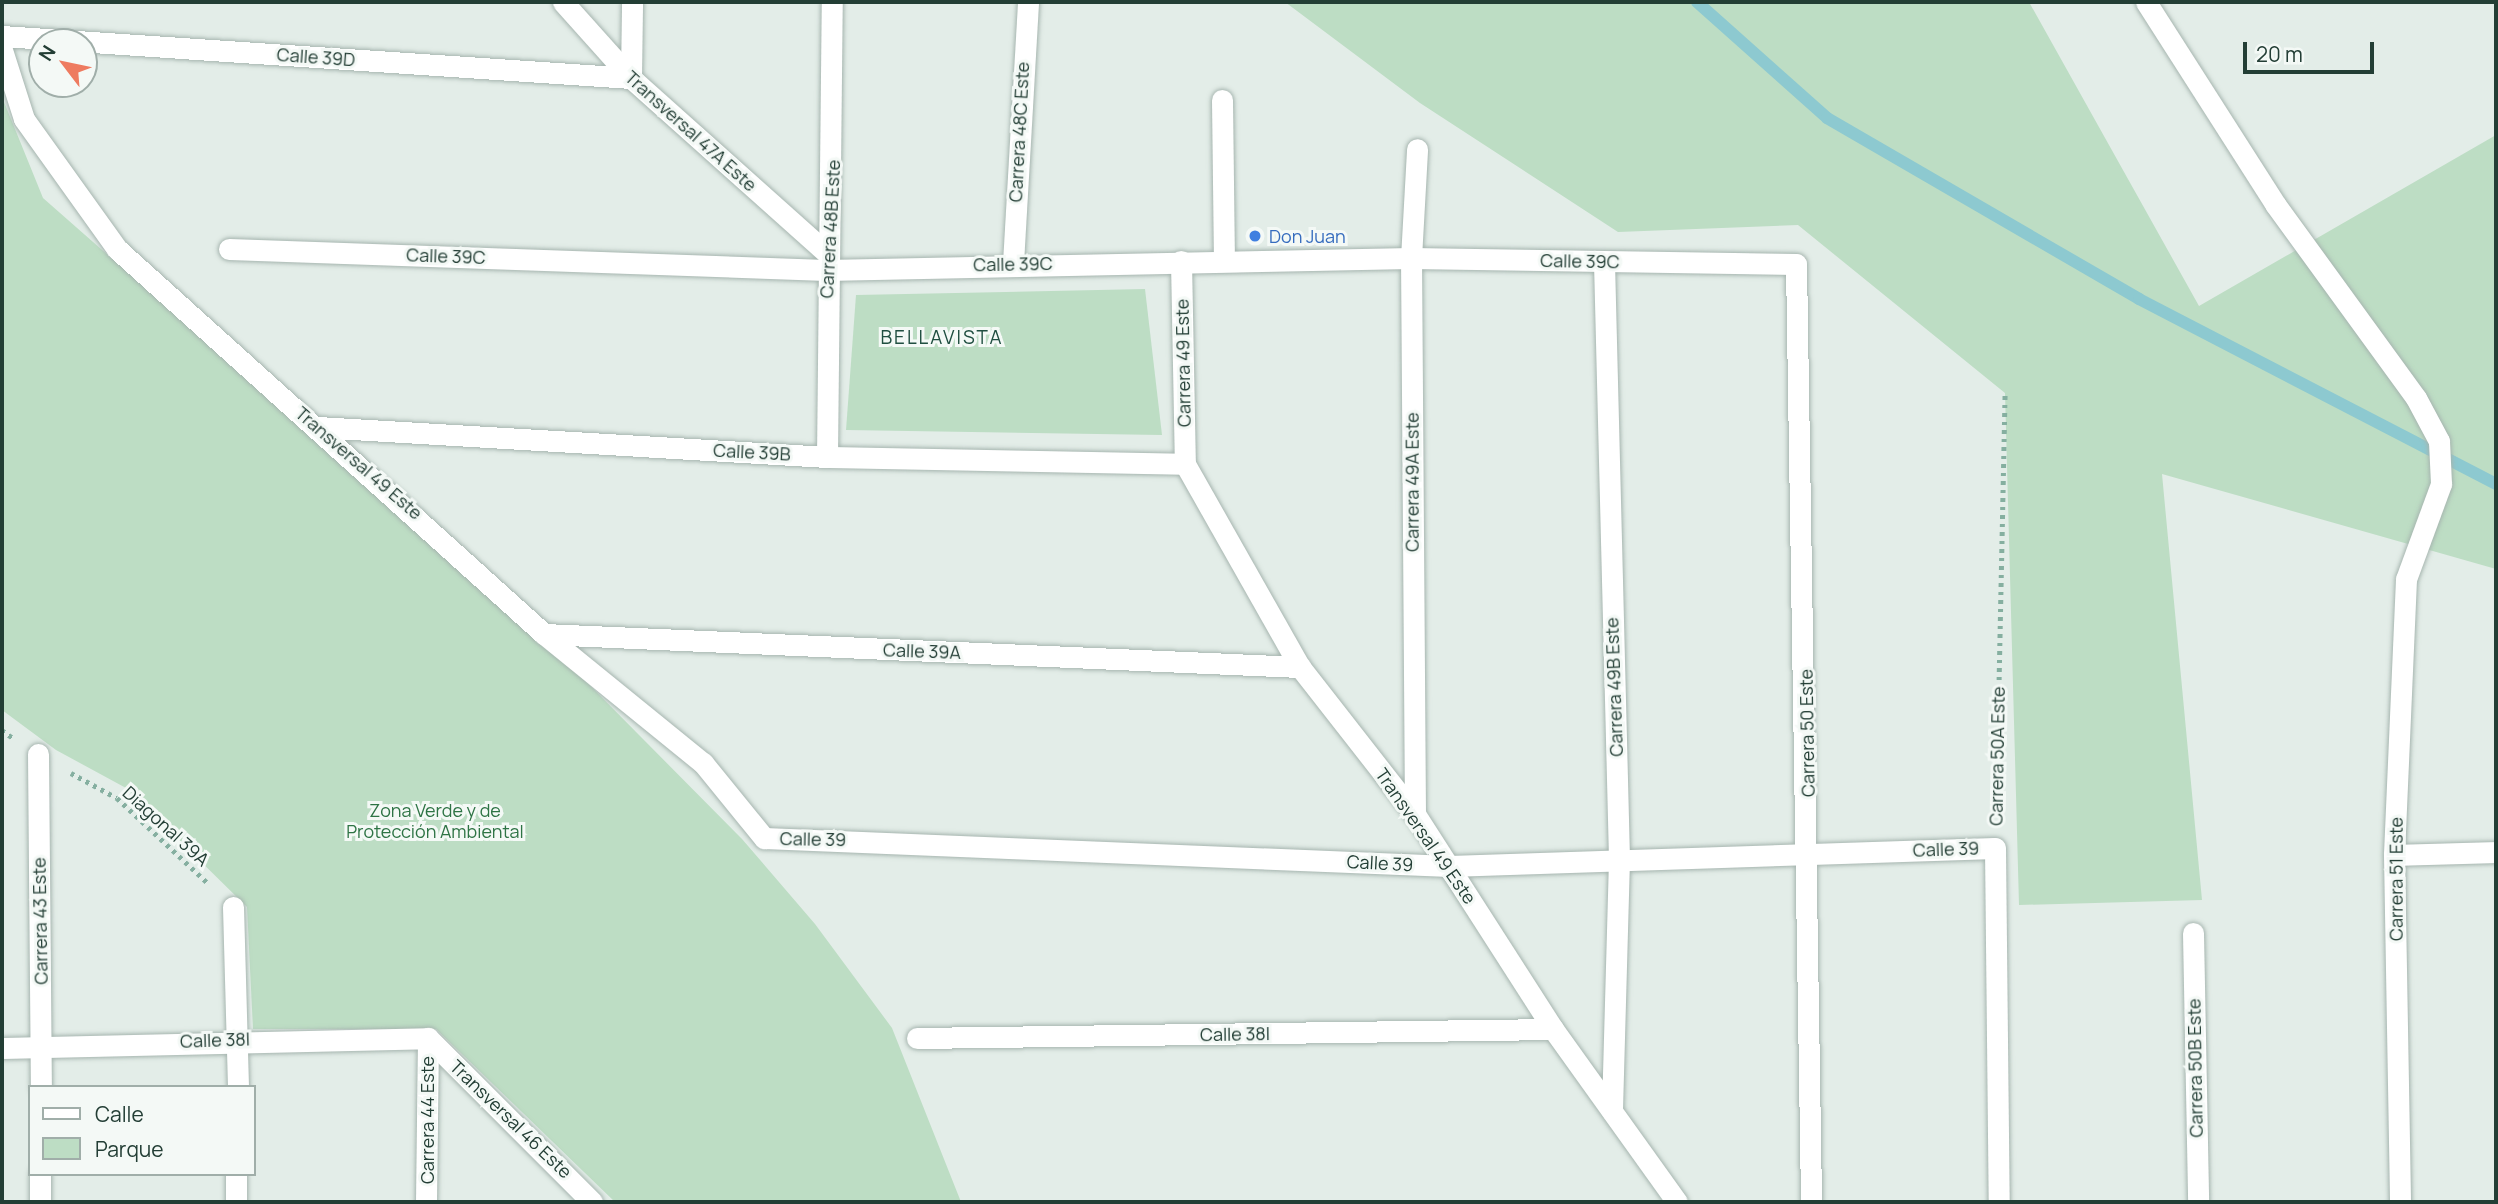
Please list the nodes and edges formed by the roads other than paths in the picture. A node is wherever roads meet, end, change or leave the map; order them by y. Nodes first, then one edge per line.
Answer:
1 (563, 2) edge
2 (632, 2) edge
3 (832, 2) edge
4 (1028, 2) edge
5 (2146, 2) edge
6 (2, 36) edge
7 (2, 50) edge
8 (631, 78) junction
9 (1222, 100) dead end
10 (1417, 149) dead end
11 (229, 249) dead end
12 (1411, 258) junction
13 (1181, 261) junction
14 (1224, 261) junction
15 (827, 262) junction
16 (1604, 262) junction
17 (1013, 263) junction
18 (1796, 264) joint
19 (318, 427) junction
20 (827, 457) junction
21 (1185, 464) junction
22 (544, 634) junction
23 (1300, 667) junction
24 (38, 754) road end
25 (1415, 814) junction
26 (764, 838) joint
27 (1995, 848) joint
28 (2496, 852) edge
29 (1809, 855) junction
30 (2394, 855) junction
31 (1619, 859) junction
32 (1449, 866) junction
33 (233, 907) road end
34 (2193, 933) dead end
35 (1553, 1029) junction
36 (428, 1038) junction
37 (917, 1038) dead end
38 (240, 1039) junction
39 (41, 1046) junction
40 (2, 1048) edge
41 (41, 1085) edge
42 (239, 1085) edge
43 (1612, 1111) junction
44 (40, 1176) edge
45 (236, 1176) edge
46 (40, 1202) edge
47 (236, 1202) edge
48 (426, 1202) edge
49 (592, 1202) edge
50 (1677, 1202) edge
51 (1811, 1202) edge
52 (1999, 1202) edge
53 (2198, 1202) edge
54 (2400, 1202) edge

1 - 8 street, Transversal 47A Este
2 - 8 street
3 - 15 street, Carrera 48B Este
4 - 17 street, Carrera 48C Este
5 - 30 street, Carrera 51 Este
6 - 8 street, Calle 39D
7 - 19 street, Transversal 49 Este
8 - 15 street, Transversal 47A Este
9 - 14 street
10 - 12 street, Carrera 49A Este
11 - 15 street, Calle 39C
12 - 14 street, Calle 39C
12 - 16 street, Calle 39C
12 - 25 street, Carrera 49A Este
13 - 14 street, Calle 39C
13 - 17 street, Calle 39C
13 - 21 street, Carrera 49 Este
15 - 17 street, Calle 39C
15 - 20 street, Carrera 48B Este
16 - 18 street, Calle 39C
16 - 31 street, Carrera 49B Este
18 - 29 street, Carrera 50 Este
19 - 20 street, Calle 39B
19 - 22 street, Transversal 49 Este
20 - 21 street, Calle 39B
21 - 23 street, Transversal 49 Este
22 - 23 street, Calle 39A
22 - 26 street, Transversal 49 Este
23 - 25 street, Transversal 49 Este
24 - 39 street, Carrera 43 Este
25 - 32 street, Transversal 49 Este
26 - 32 street, Calle 39
27 - 29 street, Calle 39
27 - 52 street, Carrera 50A Este
28 - 30 street
29 - 31 street, Calle 39
29 - 51 street, Carrera 50 Este
30 - 54 street, Carrera 51 Este
31 - 32 street, Calle 39
31 - 43 street, Carrera 49B Este
32 - 35 street, Transversal 49 Este
33 - 38 street
34 - 53 street, Carrera 50B Este
35 - 37 street, Calle 38I
35 - 43 street, Transversal 49 Este
36 - 38 street, Calle 38I
36 - 48 street, Carrera 44 Este
36 - 49 street, Transversal 46 Este
38 - 39 street, Calle 38I
38 - 42 street
39 - 40 street, Calle 38I
39 - 41 street, Carrera 43 Este
43 - 50 street, Transversal 49 Este
44 - 46 street
45 - 47 street

